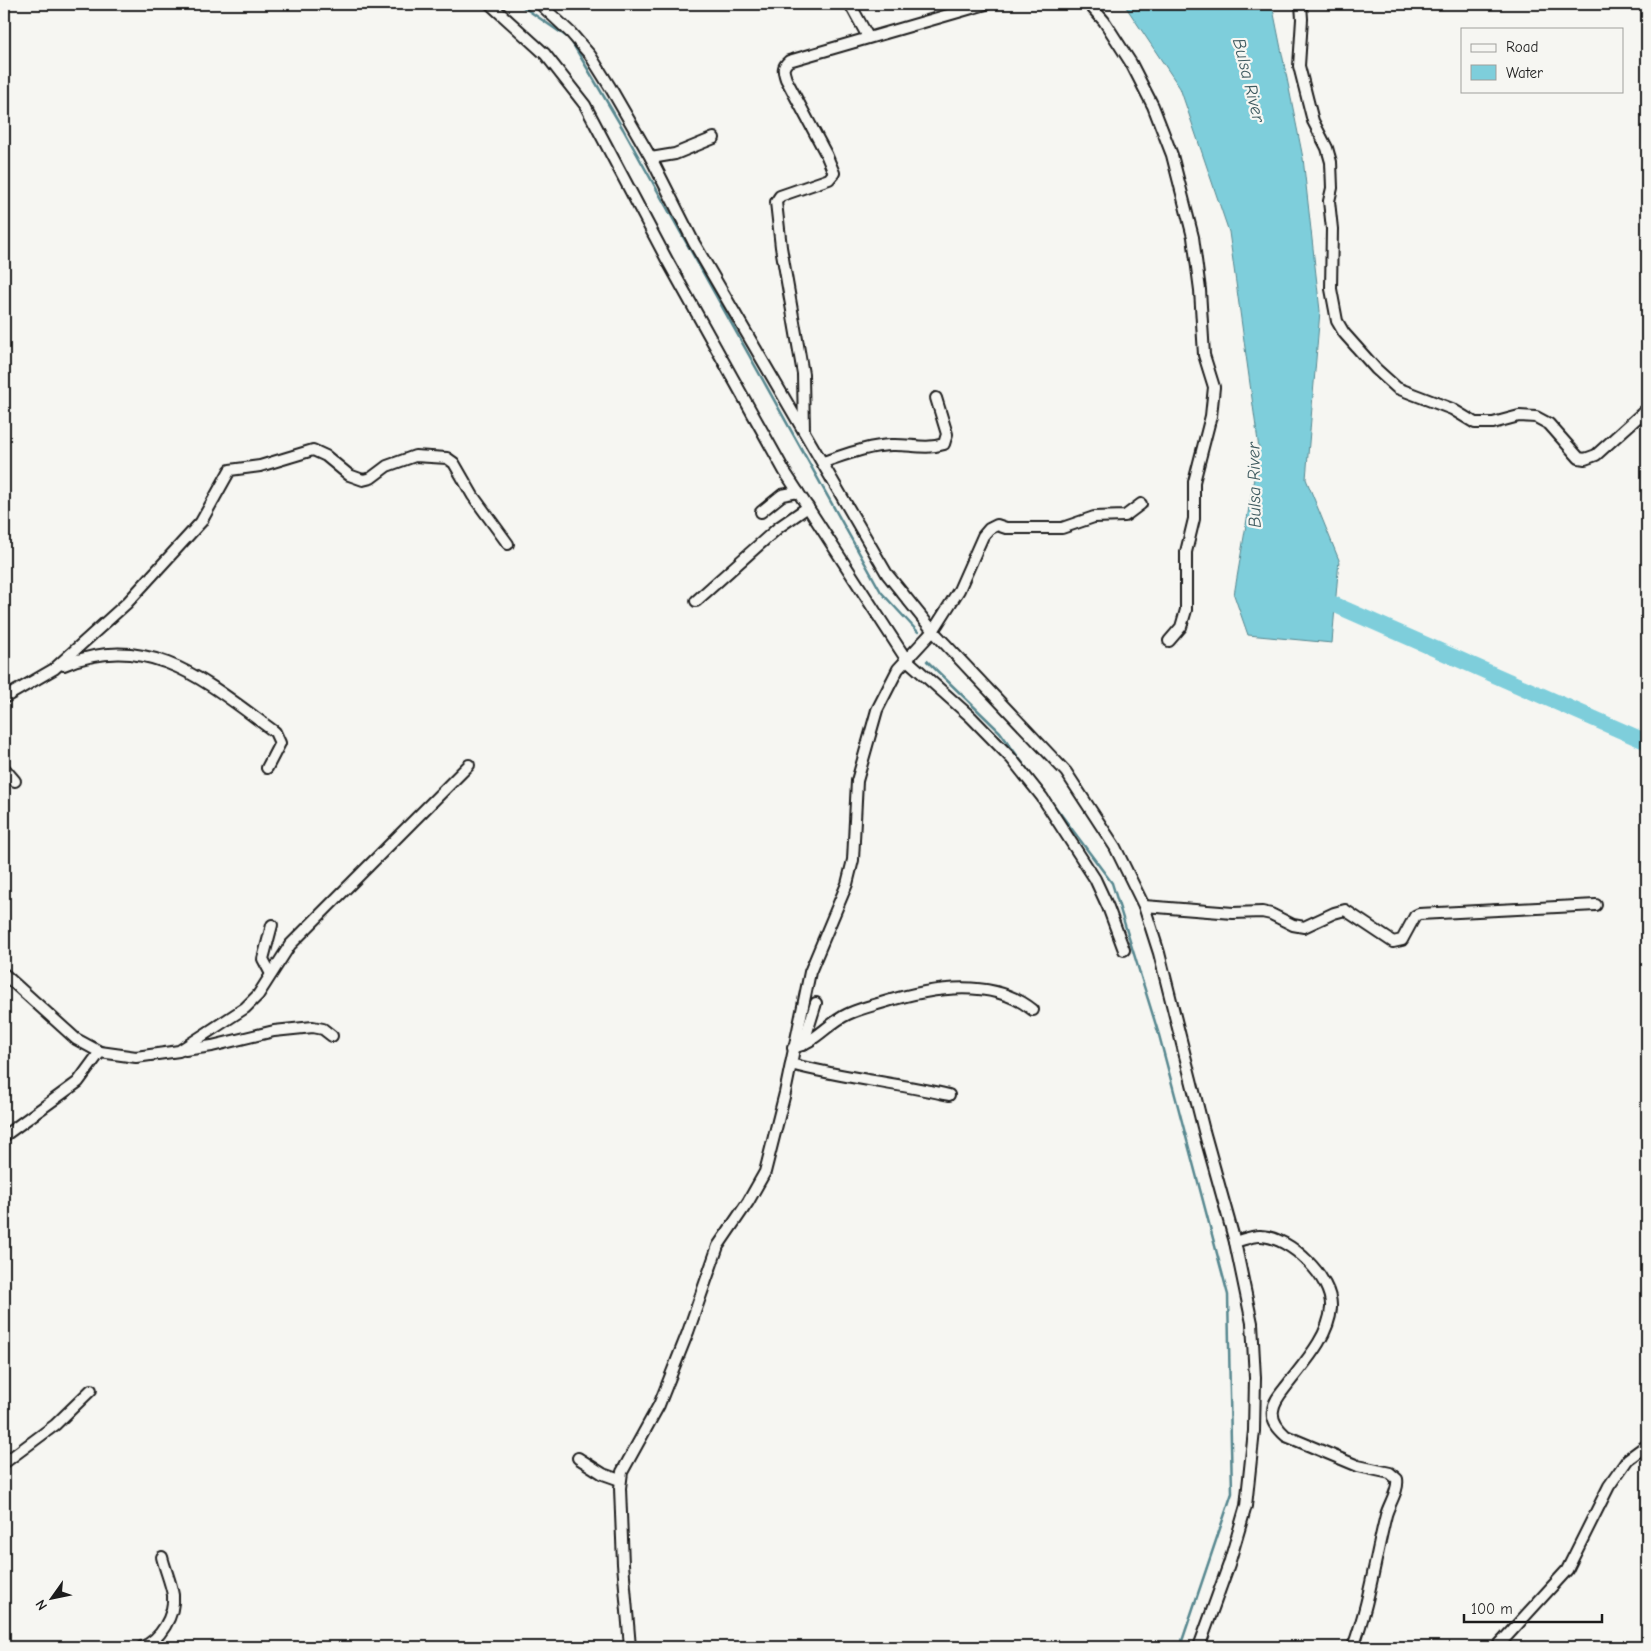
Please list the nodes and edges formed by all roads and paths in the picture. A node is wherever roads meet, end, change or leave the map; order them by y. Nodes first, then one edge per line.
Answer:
1 (490, 4) edge
2 (540, 4) edge
3 (850, 4) edge
4 (986, 4) edge
5 (1089, 4) edge
6 (1301, 4) edge
7 (868, 37) junction
8 (714, 138) dead end
9 (650, 158) junction
10 (936, 398) dead end
11 (1647, 409) edge
12 (804, 431) junction
13 (823, 462) junction
14 (798, 492) junction
15 (1141, 504) dead end
16 (808, 508) junction
17 (761, 512) dead end
18 (508, 544) dead end
19 (696, 601) dead end
20 (933, 632) junction
21 (1169, 641) dead end
22 (906, 659) junction
23 (54, 669) junction
24 (4, 698) edge
25 (469, 765) dead end
26 (4, 768) edge
27 (266, 768) dead end
28 (15, 781) dead end
29 (1596, 905) dead end
30 (1144, 906) junction
31 (272, 925) dead end
32 (1124, 950) dead end
33 (4, 974) edge
34 (271, 974) junction
35 (816, 1003) dead end
36 (1033, 1010) dead end
37 (332, 1036) dead end
38 (798, 1047) junction
39 (179, 1051) junction
40 (100, 1052) junction
41 (790, 1064) junction
42 (950, 1095) dead end
43 (4, 1136) edge
44 (1235, 1242) junction
45 (91, 1390) dead end
46 (1647, 1445) edge
47 (578, 1458) dead end
48 (4, 1463) edge
49 (620, 1480) junction
50 (162, 1557) dead end
51 (142, 1647) edge
52 (630, 1647) edge
53 (1199, 1647) edge
54 (1353, 1647) edge
55 (1497, 1647) edge

1 - 14 street
2 - 9 street
3 - 7 street
4 - 7 street
5 - 21 street
6 - 11 street
7 - 12 street
8 - 9 street
9 - 12 street
10 - 13 street
12 - 13 street
13 - 20 street
14 - 16 street
14 - 17 street
15 - 20 street
16 - 19 street
16 - 22 street
18 - 23 street
20 - 22 street
20 - 30 street
22 - 32 street
22 - 38 street
23 - 24 street
23 - 27 street
25 - 34 street
26 - 28 street
29 - 30 street
30 - 44 street
31 - 34 street
33 - 40 street
34 - 39 street
35 - 38 street
36 - 38 street
37 - 39 street
38 - 41 street
39 - 40 street
40 - 43 street
41 - 42 street
41 - 49 street
44 - 53 street
44 - 54 street
45 - 48 street
46 - 55 street
47 - 49 street
49 - 52 street
50 - 51 street

